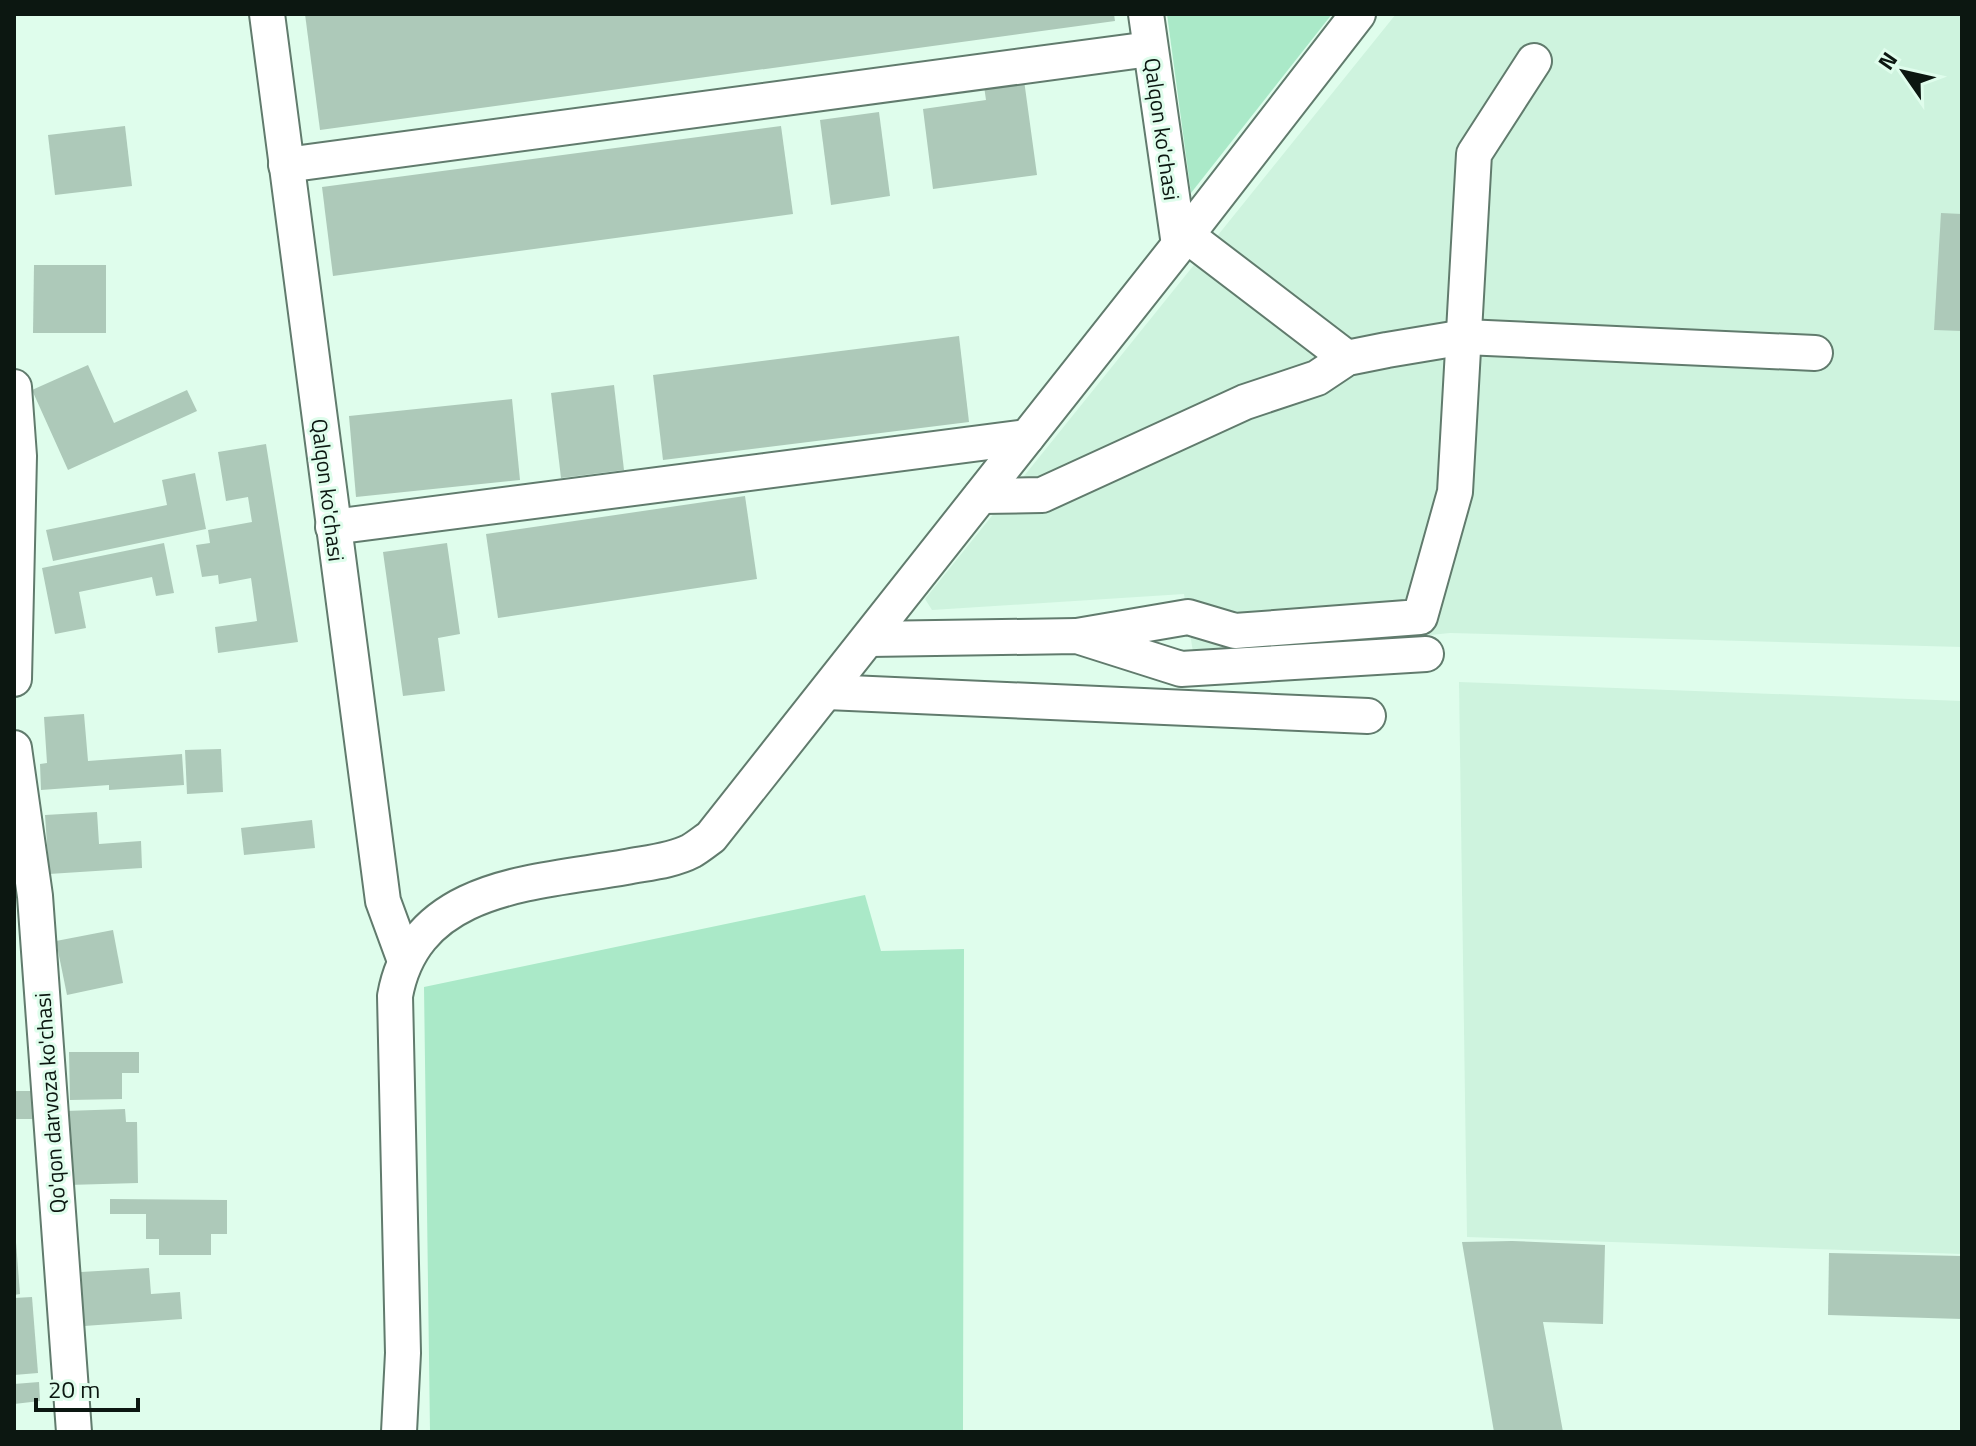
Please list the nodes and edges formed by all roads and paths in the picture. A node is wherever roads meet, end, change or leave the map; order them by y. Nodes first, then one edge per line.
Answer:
1 (267, 14) edge
2 (1146, 14) edge
3 (1358, 14) edge
4 (1150, 49) junction
5 (1534, 61) dead end
6 (286, 165) junction
7 (1183, 240) junction
8 (1465, 337) junction
9 (1815, 353) dead end
10 (1347, 358) junction
11 (14, 387) edge
12 (1027, 437) junction
13 (981, 496) junction
14 (333, 527) junction
15 (1077, 636) junction
16 (869, 639) junction
17 (1426, 654) dead end
18 (14, 679) edge
19 (827, 692) junction
20 (1368, 716) dead end
21 (15, 766) edge
22 (405, 961) junction
23 (74, 1432) edge
24 (399, 1432) edge

1 - 6 street, Qalqon ko'chasi
2 - 4 street, Qalqon ko'chasi
3 - 7 street
4 - 6 street
4 - 7 street, Qalqon ko'chasi
5 - 8 street
6 - 14 street, Qalqon ko'chasi
7 - 10 street
7 - 12 street
8 - 9 street
8 - 10 street
8 - 15 street
10 - 13 street
11 - 18 street
12 - 13 street
12 - 14 street
13 - 16 street
14 - 22 street, Qalqon ko'chasi
15 - 16 street
15 - 17 street
16 - 19 street
19 - 20 street
19 - 22 street
21 - 23 street, Qo'qon darvoza ko'chasi
22 - 24 street

